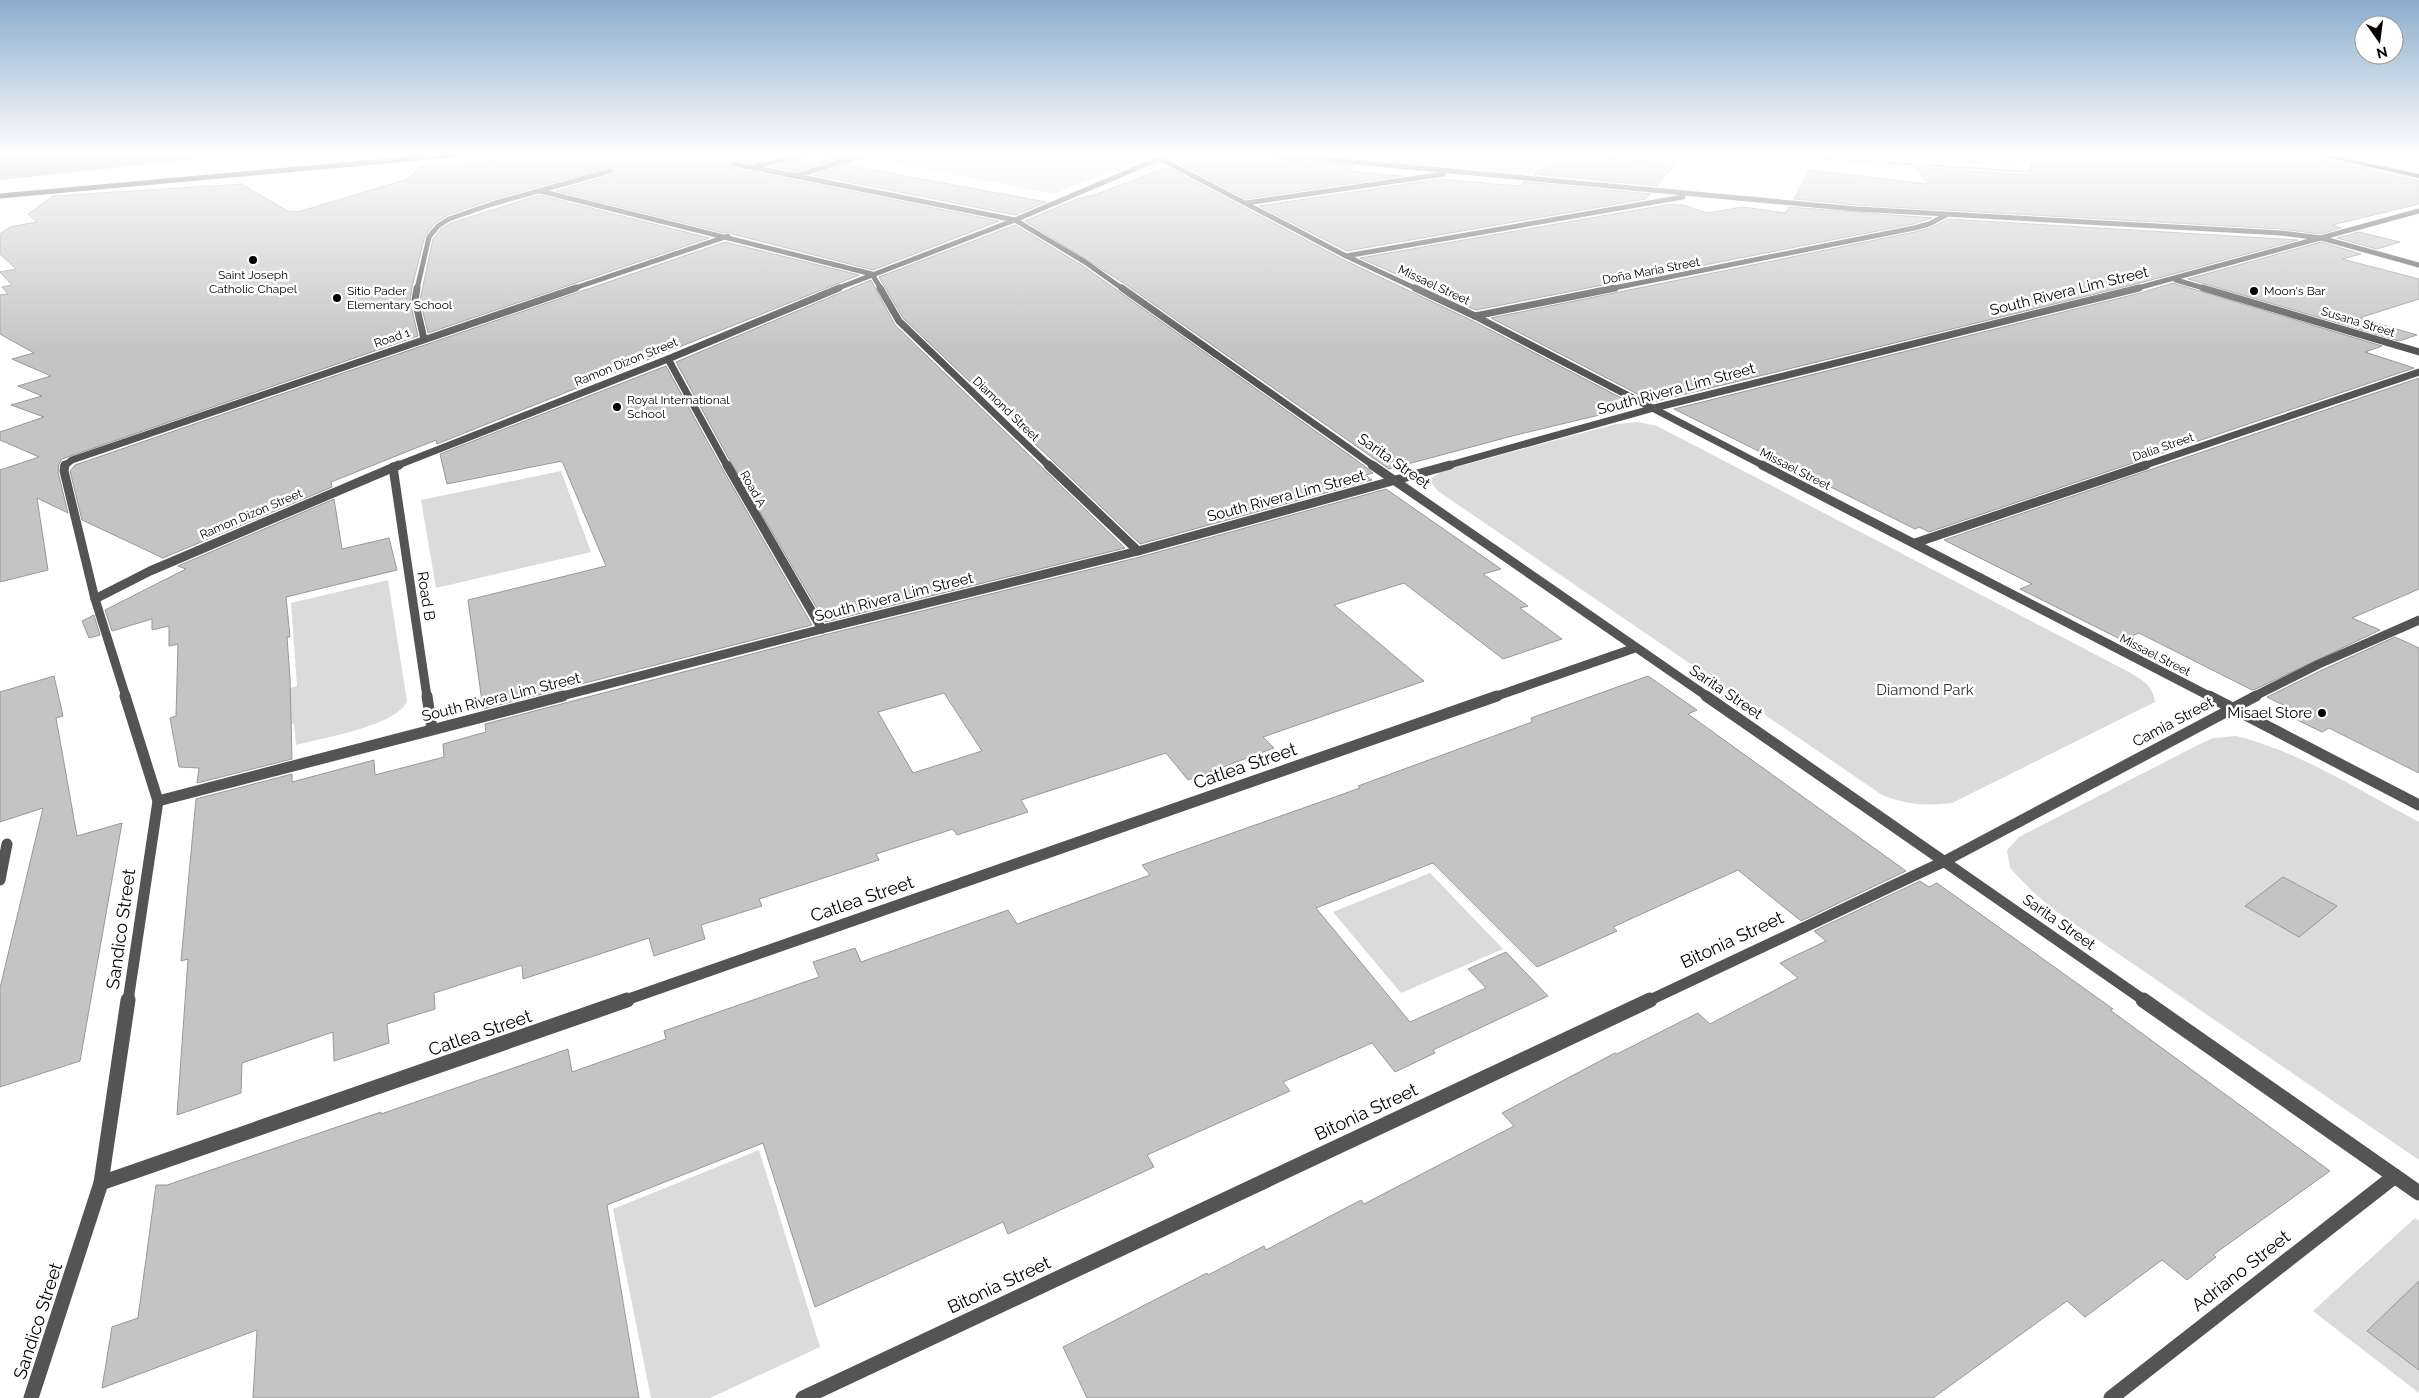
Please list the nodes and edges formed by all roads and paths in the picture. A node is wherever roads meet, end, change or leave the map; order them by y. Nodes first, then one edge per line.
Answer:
1 (452, 219) edge
2 (658, 219) edge
3 (1011, 219) edge
4 (1277, 219) edge
5 (1557, 219) edge
6 (1938, 219) edge
7 (2029, 219) edge
8 (2389, 219) edge
9 (1015, 220) junction
10 (728, 236) junction
11 (2321, 238) junction
12 (1346, 256) junction
13 (2419, 265) edge
14 (872, 274) junction
15 (2175, 279) junction
16 (1475, 316) junction
17 (424, 339) junction
18 (2419, 352) edge
19 (668, 359) junction
20 (2419, 372) edge
21 (1654, 408) junction
22 (64, 465) joint
23 (393, 467) junction
24 (1395, 481) junction
25 (1915, 543) junction
26 (1138, 551) junction
27 (95, 599) junction
28 (2419, 620) edge
29 (822, 629) junction
30 (1635, 648) junction
31 (2232, 708) junction
32 (432, 729) junction
33 (158, 801) junction
34 (2419, 805) edge
35 (7, 844) dead end
36 (1945, 861) junction
37 (0, 880) edge
38 (2395, 1176) junction
39 (102, 1183) junction
40 (2419, 1193) edge
41 (31, 1398) edge
42 (802, 1398) edge
43 (2111, 1398) edge

1 - 17 street
2 - 10 street
3 - 9 street
4 - 12 street, Missael Street
5 - 12 street
6 - 16 street, Doña Maria Street
7 - 11 street
8 - 11 street, South Rivera Lim Street
9 - 14 street, Ramon Dizon Street
9 - 24 street, Sarita Street
10 - 14 street
10 - 17 street, Road 1
11 - 13 street
11 - 15 street, South Rivera Lim Street
12 - 16 street, Missael Street
14 - 19 street, Ramon Dizon Street
14 - 26 street, Diamond Street
15 - 18 street, Susana Street
15 - 21 street, South Rivera Lim Street
16 - 21 street, Missael Street
17 - 22 street, Road 1
19 - 23 street, Ramon Dizon Street
19 - 29 street, Road A
20 - 25 street, Dalia Street
21 - 24 street, South Rivera Lim Street
21 - 25 street, Missael Street
22 - 27 street, Sandico Street
23 - 27 street, Ramon Dizon Street
23 - 32 street, Road B
24 - 26 street, South Rivera Lim Street
24 - 30 street, Sarita Street
25 - 31 street, Missael Street
26 - 29 street, South Rivera Lim Street
27 - 33 street, Sandico Street
28 - 31 street, Camia Street
29 - 32 street, South Rivera Lim Street
30 - 36 street, Sarita Street
30 - 39 street, Catlea Street
31 - 34 street, Missael Street
31 - 36 street, Camia Street
32 - 33 street, South Rivera Lim Street
33 - 39 street, Sandico Street
35 - 37 street
36 - 38 street, Sarita Street
36 - 42 street, Bitonia Street
38 - 40 street, Sarita Street
38 - 43 street, Adriano Street
39 - 41 street, Sandico Street

